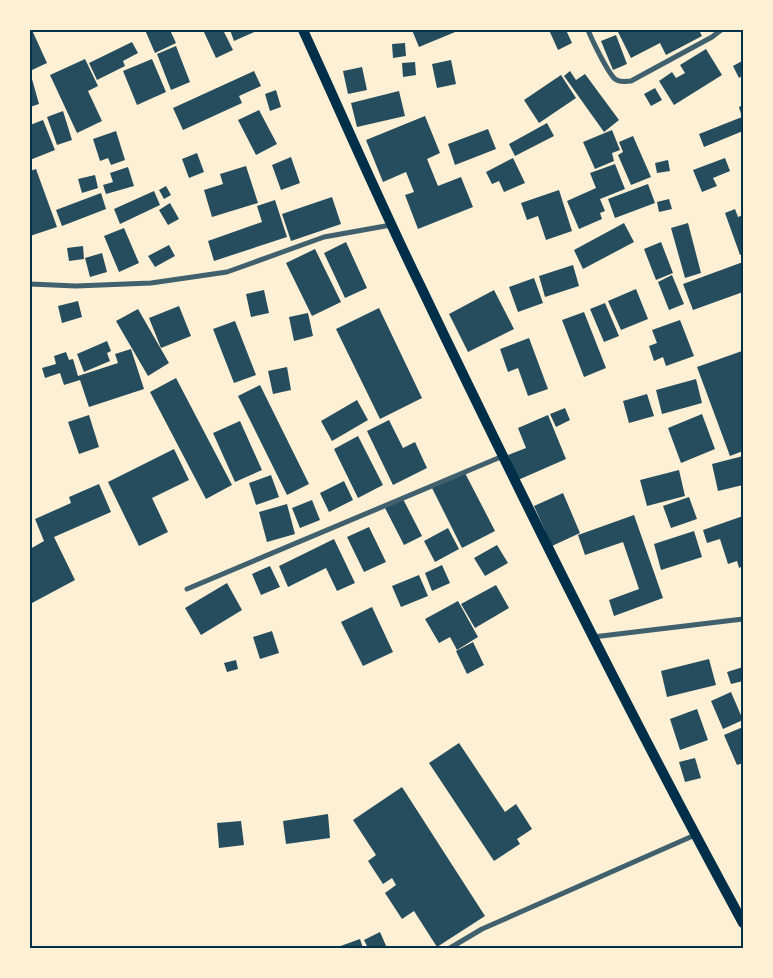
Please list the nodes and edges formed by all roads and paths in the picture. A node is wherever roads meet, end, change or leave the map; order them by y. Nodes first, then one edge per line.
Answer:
1 (303, 30) edge
2 (588, 30) edge
3 (721, 30) edge
4 (392, 225) junction
5 (30, 284) edge
6 (504, 456) junction
7 (187, 589) dead end
8 (743, 619) edge
9 (593, 637) junction
10 (695, 835) junction
11 (743, 923) edge
12 (450, 948) edge

1 - 4 main road
2 - 3 street
4 - 5 street
4 - 6 main road
6 - 7 street
6 - 9 main road
8 - 9 street
9 - 10 main road
10 - 11 main road
10 - 12 street

